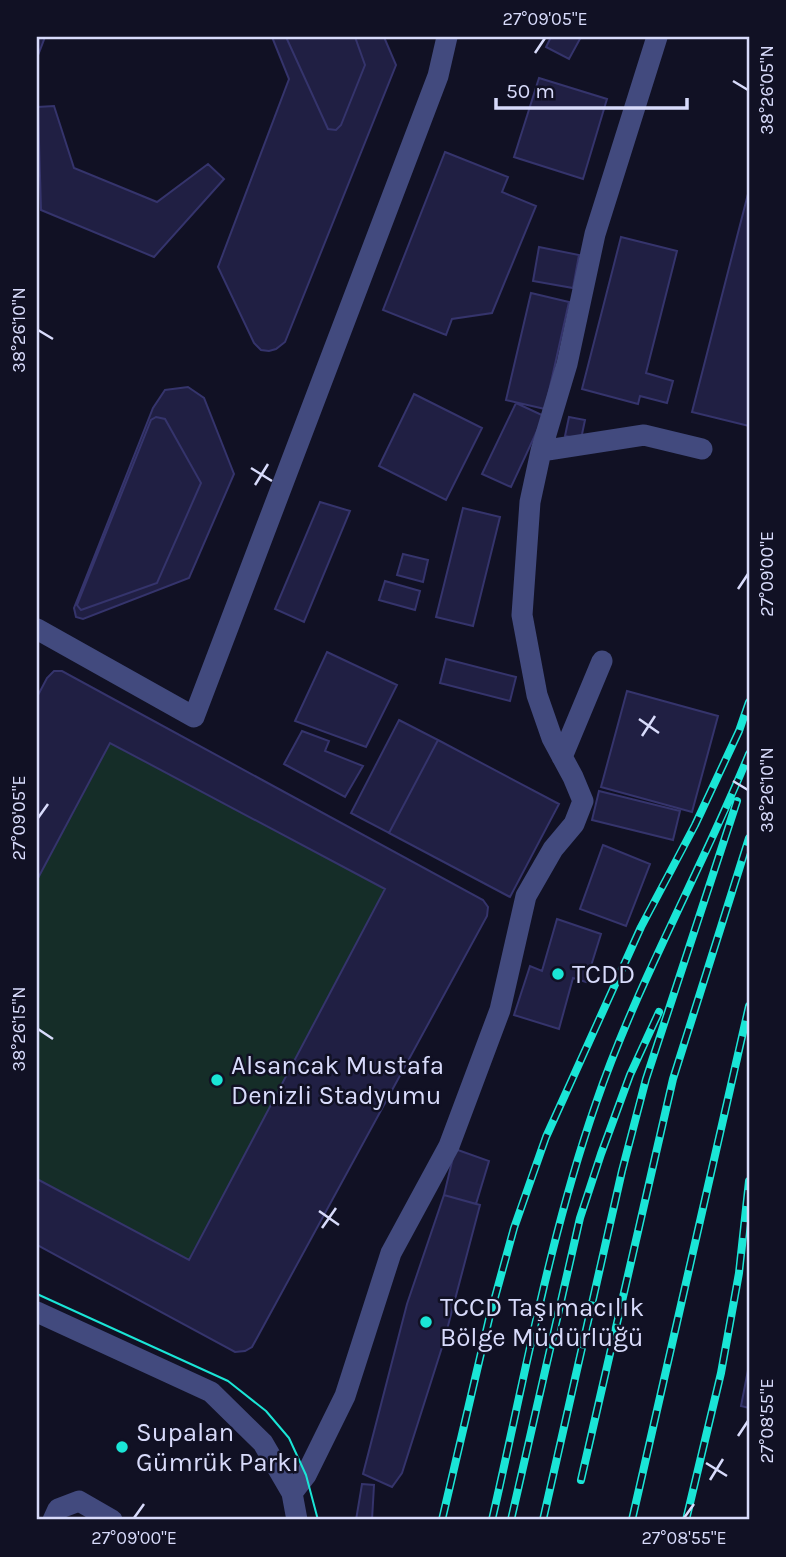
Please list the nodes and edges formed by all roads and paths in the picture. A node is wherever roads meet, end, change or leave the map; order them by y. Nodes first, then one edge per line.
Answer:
1 (447, 37) edge
2 (657, 37) edge
3 (702, 449) dead end
4 (541, 451) junction
5 (37, 629) edge
6 (603, 661) dead end
7 (562, 757) junction
8 (37, 1312) edge
9 (292, 1493) junction
10 (53, 1520) edge
11 (112, 1520) edge
12 (297, 1520) edge

1 - 5 street
2 - 4 street
3 - 4 street
4 - 7 street
6 - 7 street
7 - 9 street
8 - 9 street
9 - 12 street
10 - 11 street

